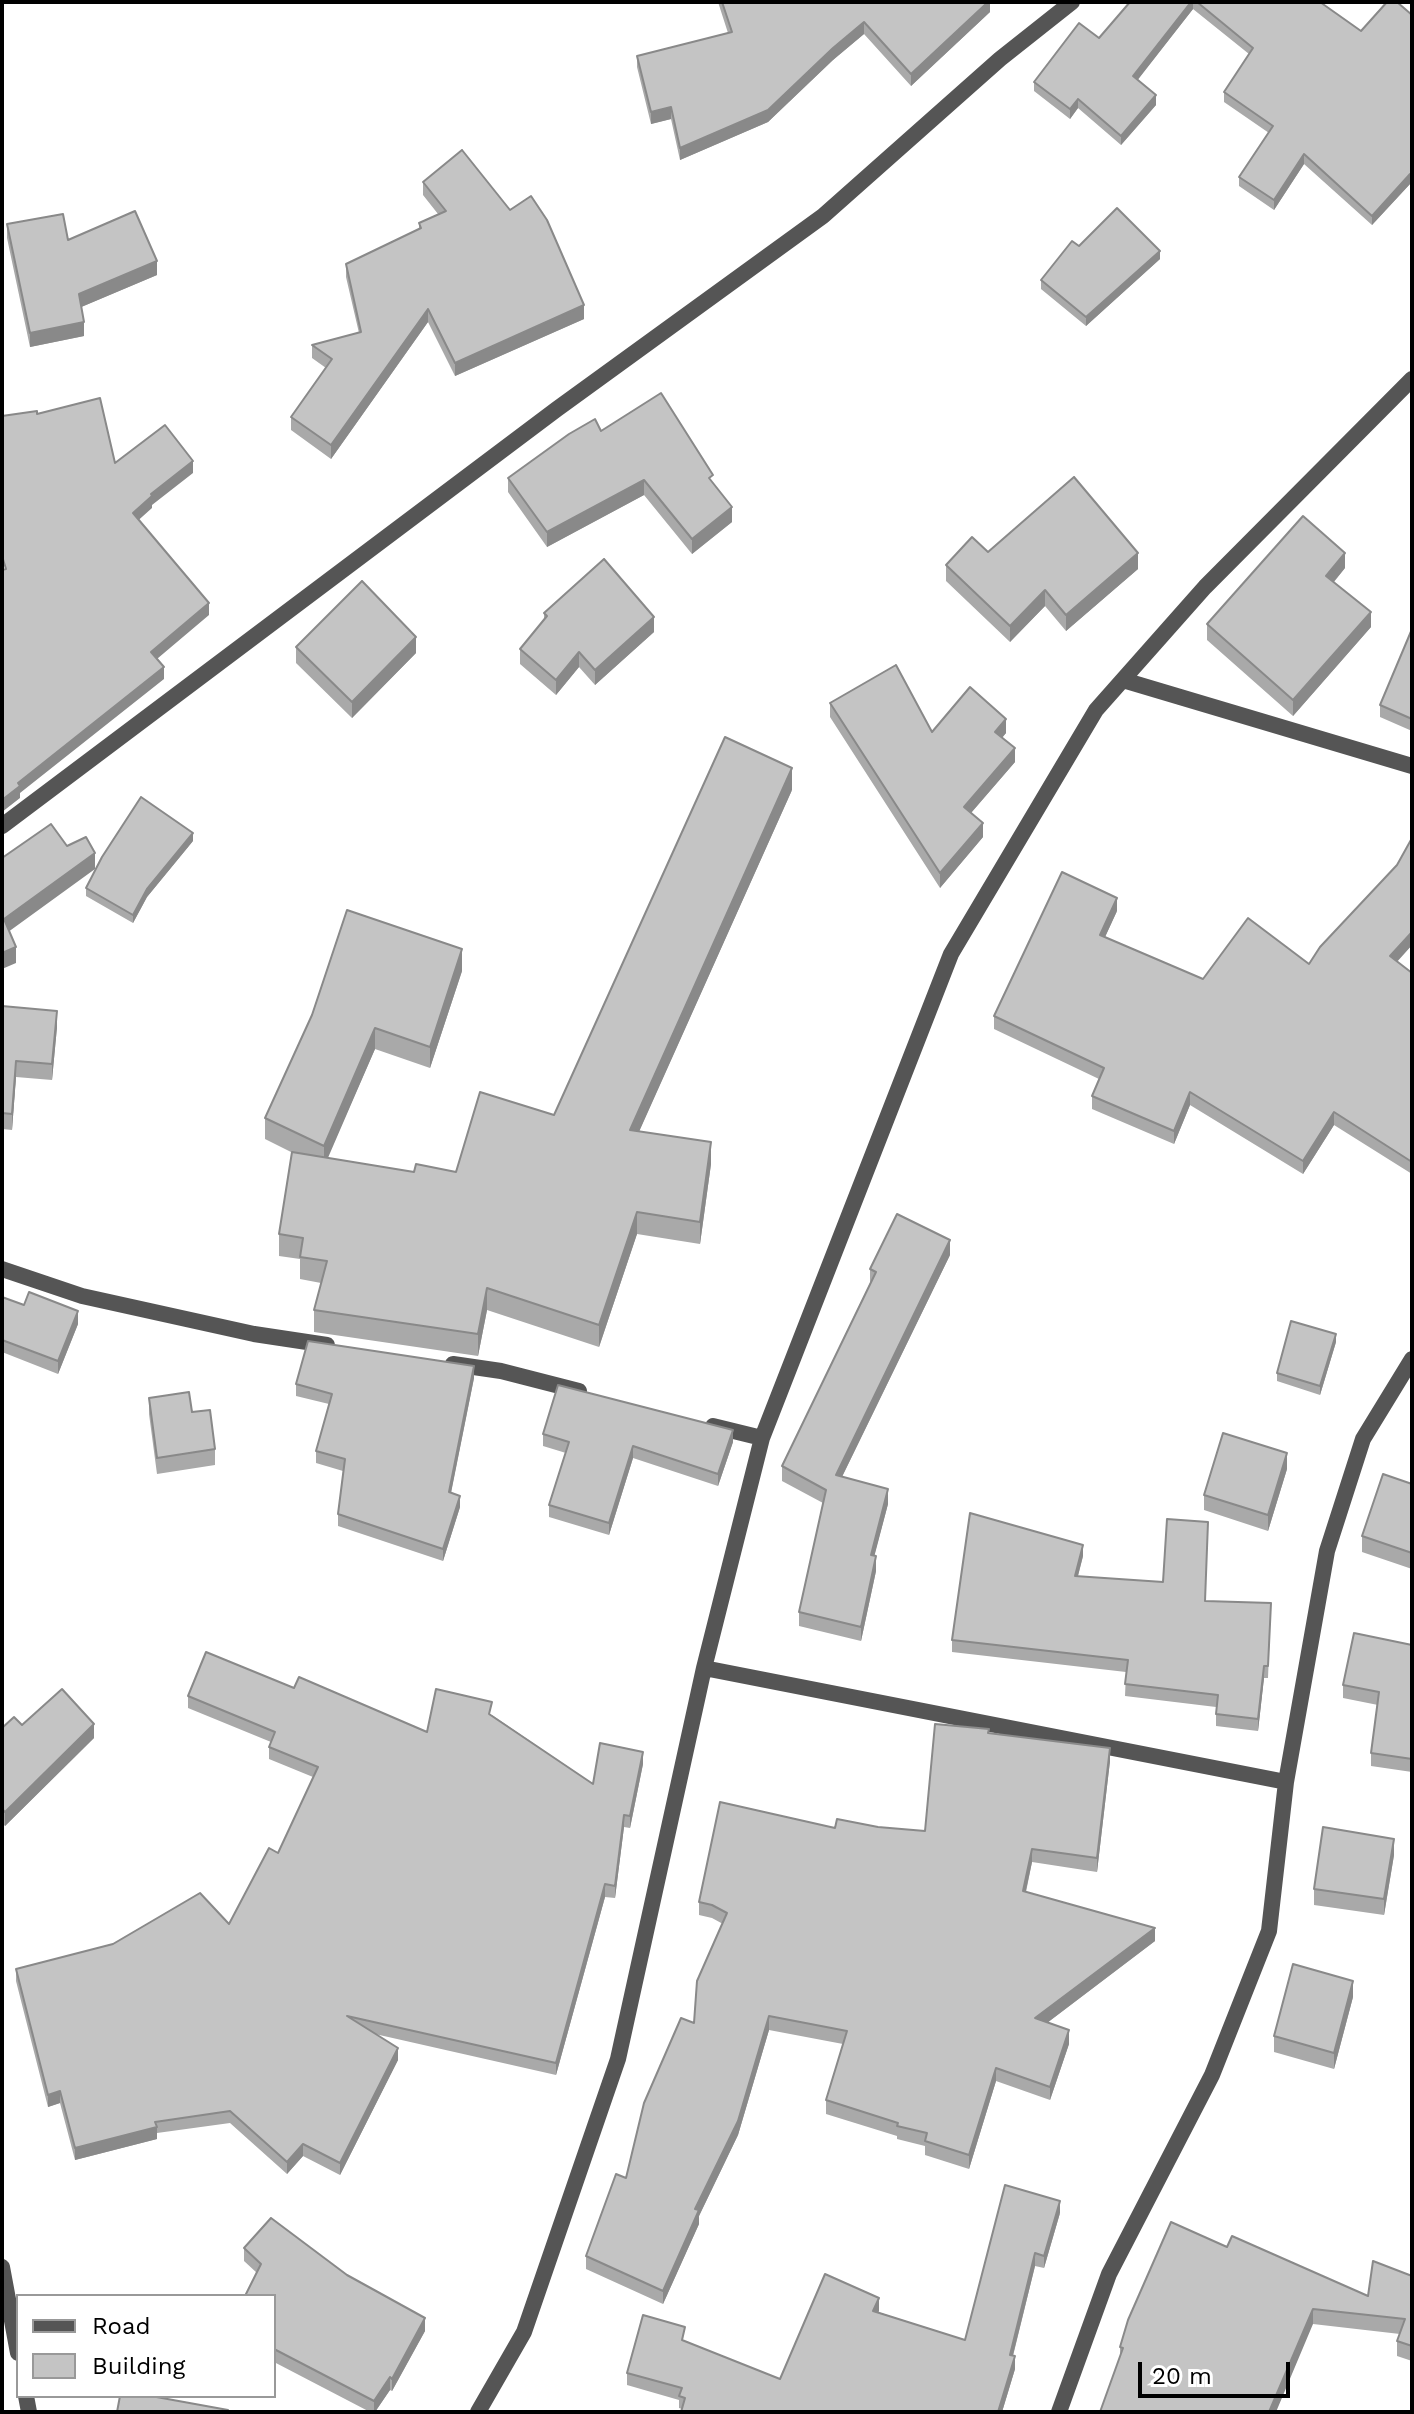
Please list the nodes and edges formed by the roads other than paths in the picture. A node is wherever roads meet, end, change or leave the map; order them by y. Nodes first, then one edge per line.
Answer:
1 (1072, 2) edge
2 (1412, 379) edge
3 (1123, 680) junction
4 (1412, 766) edge
5 (2, 826) edge
6 (2, 1269) edge
7 (347, 1348) edge
8 (1412, 1359) edge
9 (439, 1362) edge
10 (593, 1395) edge
11 (701, 1423) edge
12 (762, 1438) junction
13 (704, 1668) junction
14 (1286, 1782) junction
15 (2, 2267) edge
16 (16, 2342) edge
17 (478, 2412) edge
18 (1059, 2412) edge

1 - 5 street
2 - 3 street
3 - 4 street
3 - 12 street
6 - 7 street
8 - 14 street
9 - 10 street
11 - 12 street
12 - 13 street
13 - 14 street
13 - 17 street
14 - 18 street
15 - 16 street

